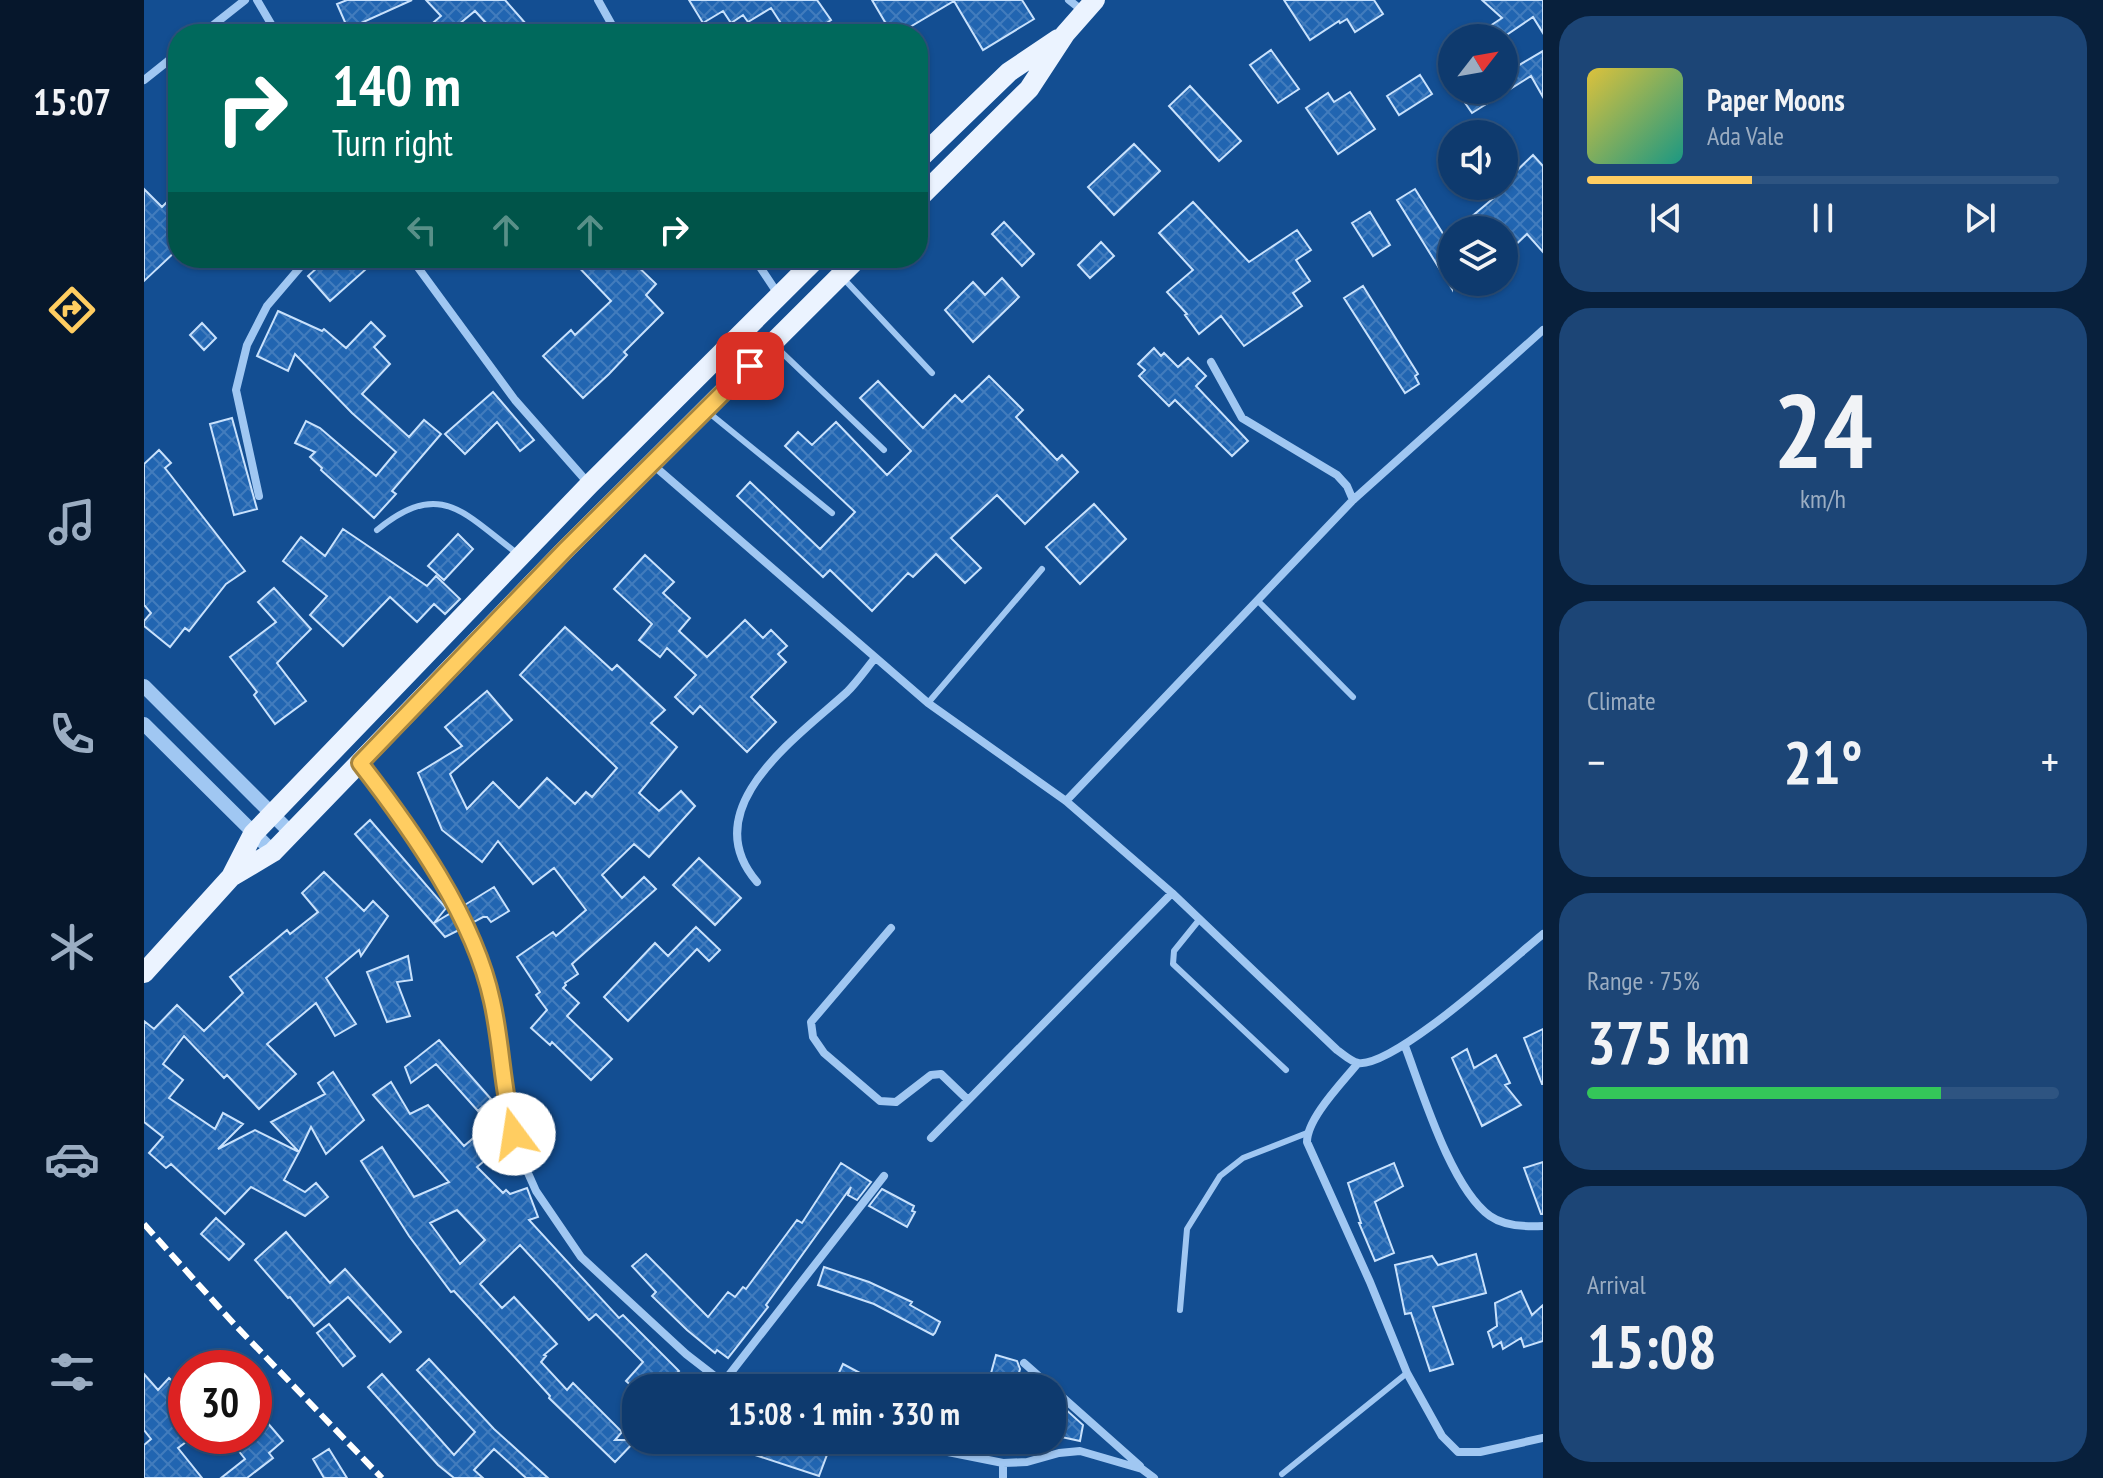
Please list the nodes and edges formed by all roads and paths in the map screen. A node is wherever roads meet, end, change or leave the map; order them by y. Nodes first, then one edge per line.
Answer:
1 (245, 0) edge
2 (257, 0) edge
3 (598, 0) edge
4 (1083, 4) edge
5 (215, 24) edge
6 (271, 24) edge
7 (611, 24) edge
8 (1065, 34) junction
9 (168, 61) edge
10 (144, 80) edge
11 (928, 150) edge
12 (928, 189) edge
13 (299, 268) edge
14 (418, 268) edge
15 (761, 268) edge
16 (807, 268) edge
17 (848, 268) edge
18 (840, 276) junction
19 (779, 295) junction
20 (1543, 330) edge
21 (772, 343) junction
22 (1211, 362) dead end
23 (932, 373) dead end
24 (705, 410) junction
25 (643, 431) junction
26 (884, 450) dead end
27 (658, 457) junction
28 (590, 484) junction
29 (259, 496) dead end
30 (1353, 500) junction
31 (832, 513) dead end
32 (377, 530) dead end
33 (521, 556) junction
34 (1042, 569) dead end
35 (501, 577) junction
36 (520, 597) junction
37 (1259, 602) junction
38 (875, 658) junction
39 (144, 686) edge
40 (1353, 697) dead end
41 (928, 703) junction
42 (144, 724) edge
43 (360, 763) junction
44 (1066, 801) junction
45 (272, 814) junction
46 (253, 834) junction
47 (292, 834) junction
48 (273, 852) junction
49 (231, 877) junction
50 (757, 882) dead end
51 (1172, 893) junction
52 (1199, 920) junction
53 (891, 928) dead end
54 (1543, 934) edge
55 (144, 973) edge
56 (1405, 1046) junction
57 (1358, 1063) junction
58 (1286, 1070) dead end
59 (968, 1100) junction
60 (1307, 1133) junction
61 (931, 1138) dead end
62 (884, 1176) dead end
63 (1543, 1226) edge
64 (1180, 1310) dead end
65 (1024, 1363) dead end
66 (1407, 1373) junction
67 (711, 1374) edge
68 (735, 1374) edge
69 (1543, 1438) edge
70 (958, 1454) edge
71 (1003, 1463) junction
72 (1142, 1469) junction
73 (1282, 1474) dead end
74 (1003, 1478) edge
75 (1154, 1478) edge

1 - 5 street
2 - 6 street
3 - 7 street
4 - 8 main road
8 - 11 main road
8 - 12 main road
9 - 10 street
13 - 29 street
14 - 28 street
15 - 19 street
16 - 19 main road
17 - 18 main road
18 - 21 main road
18 - 23 lane
19 - 25 main road
20 - 30 street
21 - 24 main road
21 - 26 lane
22 - 30 street
24 - 27 main road
24 - 31 lane
25 - 27 main road
25 - 28 main road
27 - 36 main road
27 - 38 street
28 - 33 main road
30 - 37 street
32 - 33 lane
33 - 35 main road
34 - 41 lane
35 - 36 main road
35 - 45 main road
36 - 43 main road
37 - 40 lane
37 - 44 street
38 - 41 street
38 - 50 street
39 - 45 street
41 - 44 street
42 - 46 street
43 - 47 main road
43 - 67 street
44 - 51 street
45 - 46 main road
45 - 47 street
46 - 48 street
46 - 49 main road
47 - 48 main road
48 - 49 main road
49 - 55 main road
51 - 52 street
51 - 59 street
52 - 57 street
52 - 58 lane
53 - 59 street
54 - 56 street
56 - 57 street
56 - 63 street
57 - 60 street
59 - 61 street
60 - 64 lane
60 - 66 street
62 - 68 street
65 - 72 street
66 - 69 street
66 - 73 lane
70 - 71 street
71 - 72 street
71 - 74 street
72 - 75 street

